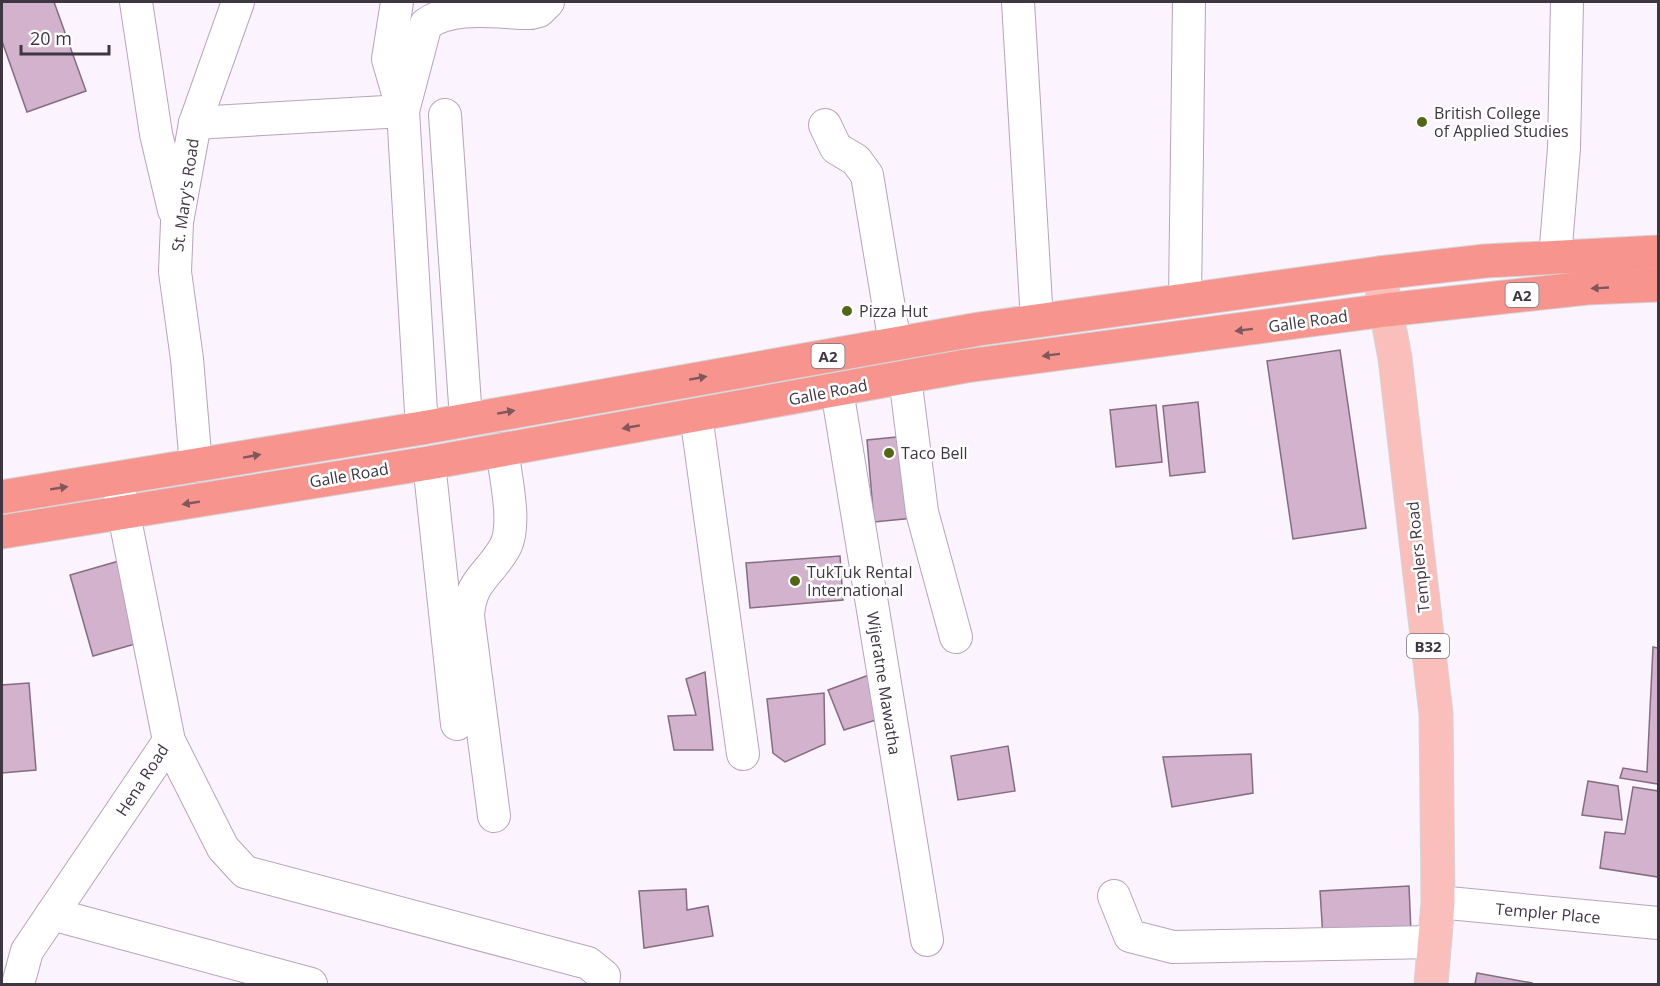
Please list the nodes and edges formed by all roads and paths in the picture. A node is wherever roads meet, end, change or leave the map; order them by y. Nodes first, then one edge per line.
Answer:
1 (136, 2) edge
2 (238, 2) edge
3 (397, 2) edge
4 (548, 2) edge
5 (1018, 2) edge
6 (1189, 2) edge
7 (1567, 2) edge
8 (403, 111) junction
9 (445, 115) dead end
10 (195, 123) junction
11 (825, 125) dead end
12 (177, 222) junction
13 (1659, 252) edge
14 (1555, 258) junction
15 (1379, 273) junction
16 (1659, 285) edge
17 (1185, 299) junction
18 (1386, 310) junction
19 (1037, 321) junction
20 (895, 344) junction
21 (905, 377) junction
22 (837, 390) junction
23 (696, 415) junction
24 (466, 419) junction
25 (422, 428) junction
26 (502, 449) junction
27 (429, 463) junction
28 (196, 466) junction
29 (117, 479) junction
30 (2, 497) edge
31 (123, 514) junction
32 (2, 532) edge
33 (956, 637) dead end
34 (457, 724) dead end
35 (169, 741) junction
36 (743, 754) dead end
37 (494, 816) dead end
38 (1114, 896) dead end
39 (1438, 902) junction
40 (52, 914) junction
41 (1659, 923) edge
42 (927, 940) dead end
43 (1434, 942) junction
44 (18, 984) edge
45 (311, 984) edge
46 (603, 984) edge
47 (1431, 984) edge

1 - 12 street
2 - 10 street, St. Mary's Road
3 - 8 street
4 - 8 street
5 - 19 street
6 - 17 street
7 - 14 street
8 - 10 street
8 - 25 street
9 - 24 street
10 - 12 street, St. Mary's Road
11 - 20 street
12 - 28 street, St. Mary's Road
13 - 14 highway, Galle Road / A2
14 - 15 highway, Galle Road / A2
15 - 17 highway, Galle Road / A2
15 - 18 main road, Templers Road
16 -> 18 highway, Galle Road / A2
17 - 19 highway, Galle Road / A2
18 -> 21 highway, Galle Road / A2
18 - 39 main road, Templers Road / B32
19 - 20 highway, Galle Road / A2
24 -> 20 highway, Galle Road / A2
21 - 22 highway, Galle Road / A2
21 - 33 street
22 - 23 highway, Galle Road / A2
22 - 42 street, Wijeratne Mawatha
23 -> 26 highway, Galle Road / A2
23 - 36 street
24 - 25 highway, Galle Road / A2
28 -> 25 highway, Galle Road / A2
26 - 27 highway, Galle Road / A2
26 - 37 street
27 -> 31 highway, Galle Road / A2
27 - 34 street
28 - 29 highway, Galle Road / A2
30 -> 29 highway, Galle Road / A2
29 - 31 street, Hena Road
31 - 32 highway, Galle Road / A2
31 - 35 street, Hena Road
35 - 40 street, Hena Road
35 - 46 street
38 - 43 street
39 - 41 street, Templer Place
39 - 43 main road, Templers Road / B32
40 - 44 street, Hena Road
40 - 45 street
43 - 47 main road, Templers Road / B32

